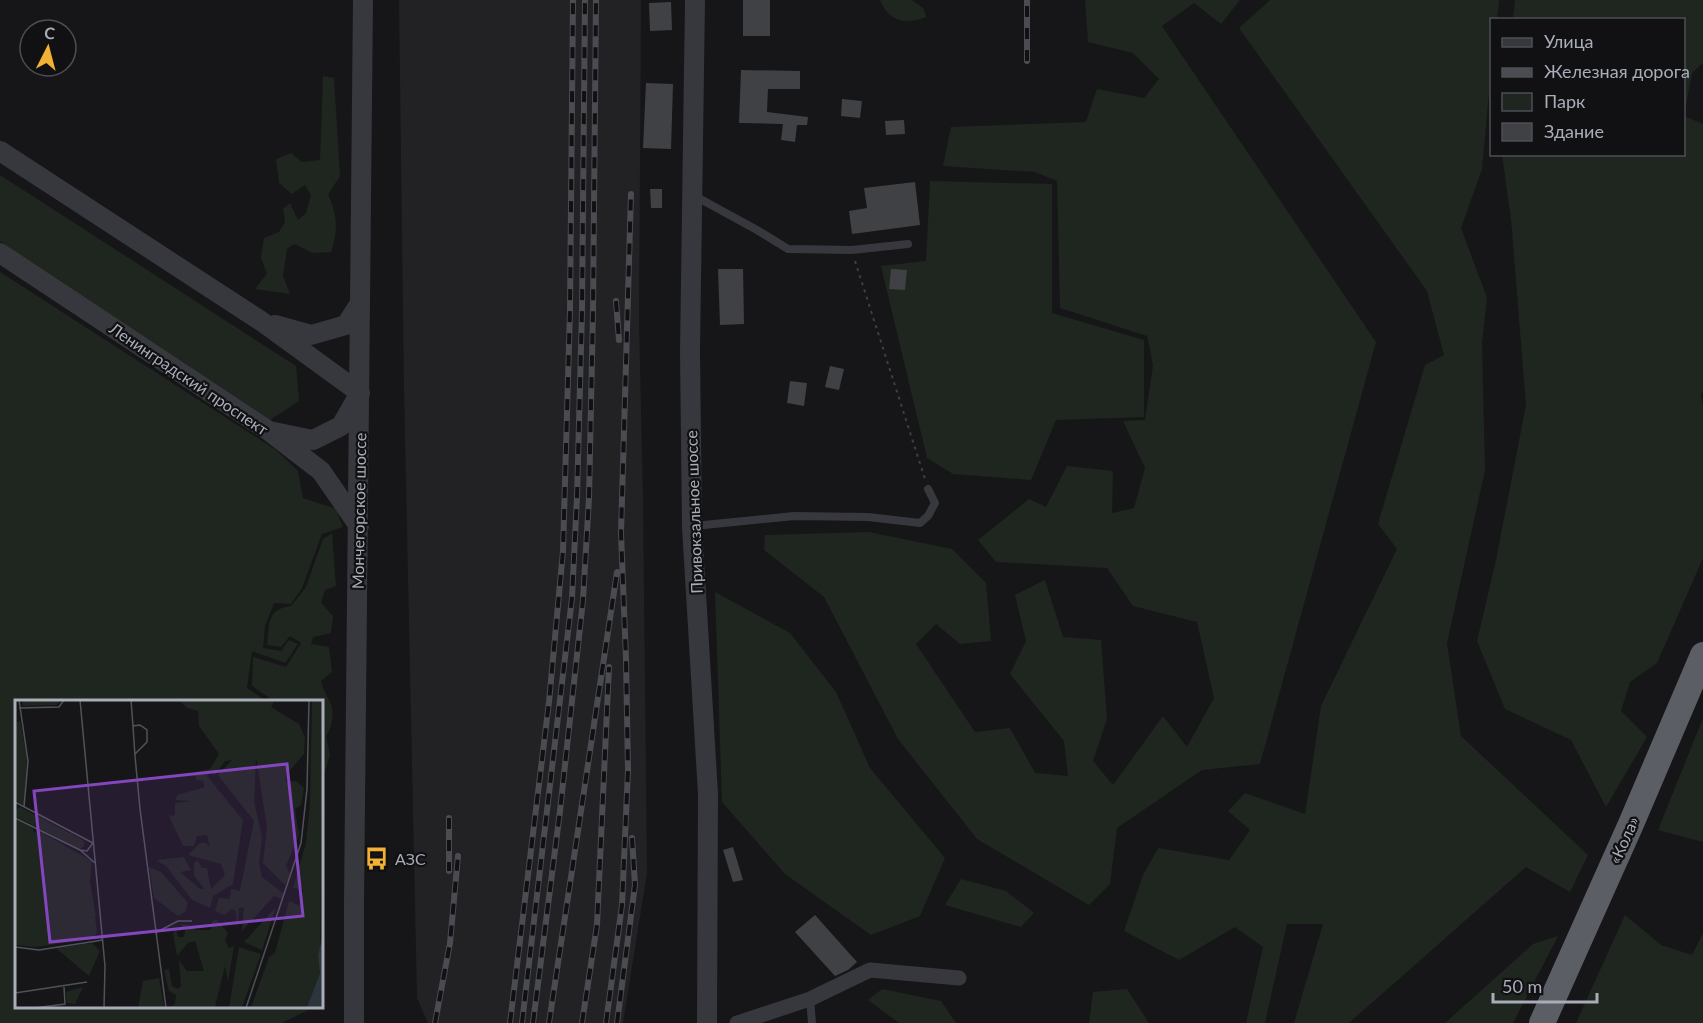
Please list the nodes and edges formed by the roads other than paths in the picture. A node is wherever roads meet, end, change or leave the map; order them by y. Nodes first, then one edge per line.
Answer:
1 (363, 0) edge
2 (695, 0) edge
3 (0, 151) edge
4 (691, 195) junction
5 (908, 244) dead end
6 (0, 253) edge
7 (360, 303) junction
8 (261, 321) junction
9 (360, 393) junction
10 (269, 431) junction
11 (928, 489) road end
12 (359, 526) junction
13 (692, 527) junction
14 (1703, 656) edge
15 (959, 978) dead end
16 (810, 999) junction
17 (354, 1023) edge
18 (707, 1023) edge
19 (737, 1023) edge
20 (812, 1023) edge
21 (1542, 1023) edge

1 - 7 street, Мончегорское шоссе
2 - 4 street, Привокзальное шоссе
3 - 8 street
4 - 5 lane
4 - 13 street, Привокзальное шоссе
6 - 10 street, Ленинградский проспект
7 - 8 street
7 - 9 street, Мончегорское шоссе
8 - 9 street
9 - 10 street
9 - 12 street, Мончегорское шоссе
10 - 12 street, Ленинградский проспект
11 - 13 lane
12 - 17 street, Мончегорское шоссе
13 - 18 street, Привокзальное шоссе
14 - 21 highway, «Кола»
15 - 16 street
16 - 19 street
16 - 20 lane

